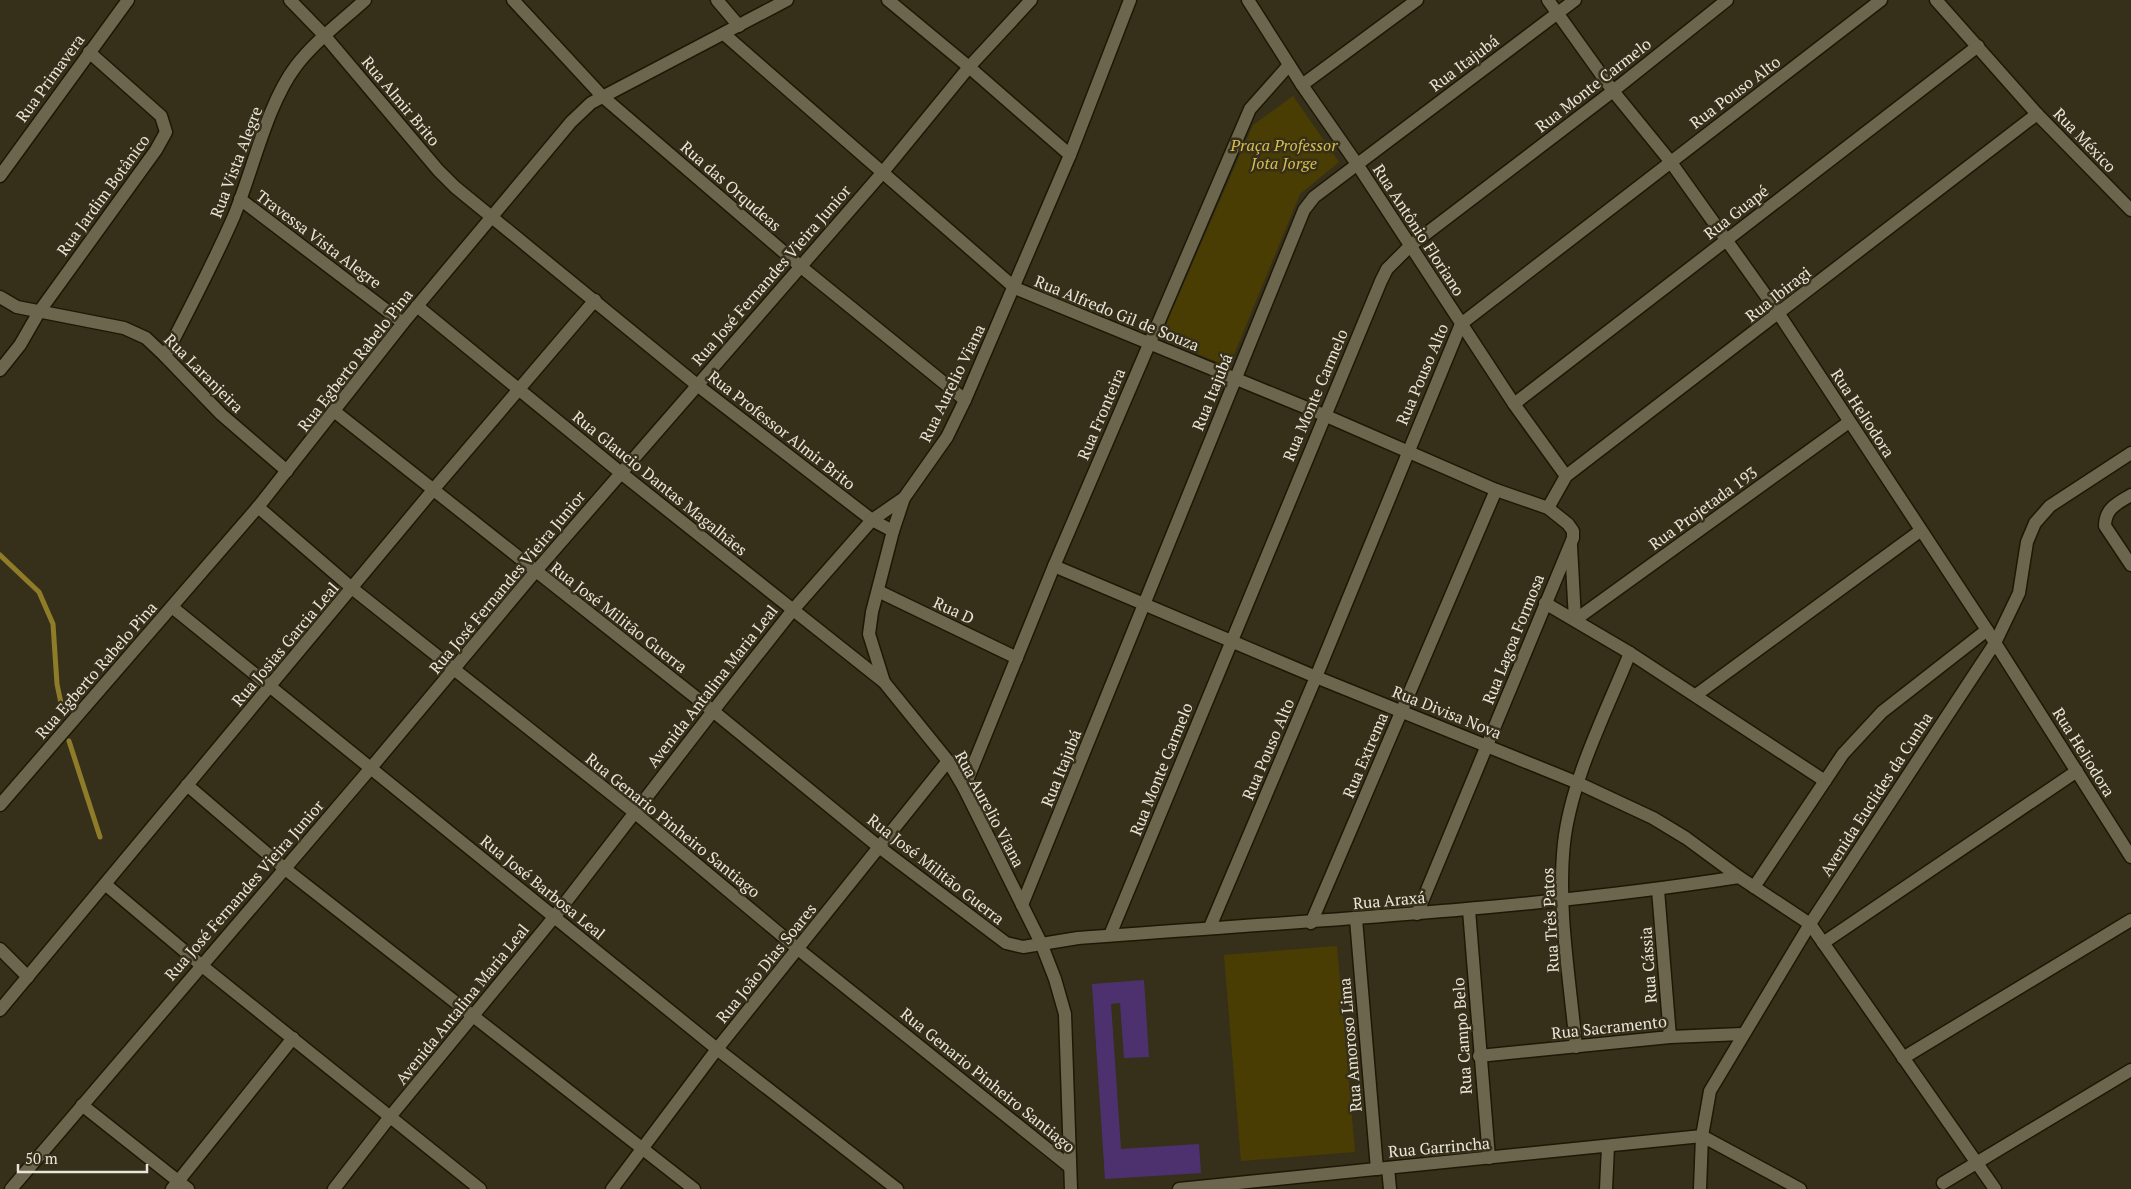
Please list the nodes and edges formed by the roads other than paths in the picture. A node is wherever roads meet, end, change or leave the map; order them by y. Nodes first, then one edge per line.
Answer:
1 (128, 0) edge
2 (290, 0) edge
3 (365, 0) edge
4 (513, 0) edge
5 (717, 0) edge
6 (787, 0) edge
7 (888, 0) edge
8 (1031, 0) edge
9 (1130, 0) edge
10 (1248, 0) edge
11 (1417, 0) edge
12 (1548, 0) edge
13 (1575, 0) edge
14 (1727, 0) edge
15 (1881, 0) edge
16 (1936, 0) edge
17 (1558, 13) junction
18 (739, 26) junction
19 (724, 34) junction
20 (324, 36) junction
21 (1978, 46) junction
22 (89, 52) junction
23 (1289, 65) junction
24 (969, 67) junction
25 (1302, 85) junction
26 (1613, 90) junction
27 (602, 96) junction
28 (2037, 114) junction
29 (1070, 155) junction
30 (1670, 161) junction
31 (1357, 164) junction
32 (883, 172) junction
33 (0, 176) edge
34 (240, 199) junction
35 (2131, 210) edge
36 (492, 218) junction
37 (1726, 240) junction
38 (1410, 246) junction
39 (800, 266) junction
40 (1015, 288) junction
41 (0, 297) edge
42 (595, 300) junction
43 (417, 306) junction
44 (39, 312) junction
45 (1778, 314) junction
46 (403, 323) junction
47 (1461, 324) junction
48 (1148, 343) junction
49 (166, 356) junction
50 (0, 370) edge
51 (1235, 379) junction
52 (697, 385) junction
53 (519, 390) junction
54 (966, 400) junction
55 (1514, 404) junction
56 (334, 412) junction
57 (1324, 415) junction
58 (1849, 422) junction
59 (1408, 452) junction
60 (2131, 453) edge
61 (287, 471) junction
62 (621, 473) junction
63 (1566, 476) junction
64 (434, 490) junction
65 (1496, 490) junction
66 (2131, 495) edge
67 (904, 498) junction
68 (258, 507) junction
69 (1548, 508) junction
70 (872, 520) junction
71 (893, 531) junction
72 (1920, 531) junction
73 (1571, 543) junction
74 (2131, 565) edge
75 (1054, 566) junction
76 (535, 572) junction
77 (353, 588) junction
78 (878, 592) junction
79 (1545, 603) junction
80 (1145, 605) junction
81 (172, 607) junction
82 (792, 611) junction
83 (1575, 620) junction
84 (1987, 630) junction
85 (1231, 640) junction
86 (1995, 643) junction
87 (1630, 653) junction
88 (1017, 658) junction
89 (454, 670) junction
90 (1316, 677) junction
91 (884, 682) junction
92 (270, 688) junction
93 (1696, 695) junction
94 (713, 711) junction
95 (1402, 711) junction
96 (1487, 746) junction
97 (948, 761) junction
98 (370, 769) junction
99 (2077, 771) junction
100 (1825, 781) junction
101 (1578, 783) junction
102 (187, 785) junction
103 (964, 788) junction
104 (0, 805) edge
105 (634, 812) junction
106 (879, 847) junction
107 (2131, 856) edge
108 (284, 868) junction
109 (1739, 877) junction
110 (105, 884) junction
111 (1754, 887) junction
112 (1658, 890) junction
113 (1562, 899) junction
114 (1022, 905) junction
115 (1469, 910) junction
116 (1416, 914) junction
117 (555, 916) junction
118 (1356, 919) junction
119 (2131, 920) edge
120 (1311, 923) junction
121 (1810, 924) junction
122 (1210, 927) junction
123 (1110, 935) junction
124 (1823, 943) junction
125 (1036, 944) junction
126 (0, 949) edge
127 (798, 949) junction
128 (201, 965) junction
129 (28, 977) junction
130 (0, 1010) edge
131 (473, 1017) junction
132 (1742, 1034) junction
133 (1670, 1037) junction
134 (293, 1038) junction
135 (1576, 1047) junction
136 (718, 1049) junction
137 (1479, 1056) junction
138 (1904, 1058) junction
139 (2131, 1070) edge
140 (82, 1105) junction
141 (389, 1118) junction
142 (1702, 1136) junction
143 (1608, 1146) junction
144 (643, 1149) junction
145 (1488, 1158) junction
146 (1977, 1163) junction
147 (1070, 1167) junction
148 (1383, 1168) junction
149 (1944, 1183) dead end
150 (180, 1186) edge
151 (1211, 1188) edge
152 (11, 1189) edge
153 (334, 1189) edge
154 (480, 1189) edge
155 (612, 1189) edge
156 (694, 1189) edge
157 (897, 1189) edge
158 (1071, 1189) edge
159 (1179, 1189) edge
160 (1390, 1189) edge
161 (1606, 1189) edge
162 (1700, 1189) edge
163 (1800, 1189) edge
164 (1995, 1189) edge

1 - 22 street, Rua Primavera
2 - 20 street, Rua Almir Brito
3 - 20 street, Rua Vista Alegre
4 - 27 street, Rua das Orqudeas
5 - 18 street
6 - 18 street, Rua Egberto Rabelo Pina
7 - 24 street
8 - 24 street, Rua José Fernandes Vieira Junior
9 - 29 street, Rua Aurelio Viana
10 - 23 street, Rua Antônio Floriano
11 - 25 street
12 - 17 street, Rua Heliodora
13 - 17 street, Rua Itajubá
14 - 26 street, Rua Monte Carmelo
15 - 30 street, Rua Pouso Alto
16 - 21 street
17 - 26 street, Rua Heliodora
17 - 31 street, Rua Itajubá
18 - 19 street, Rua Egberto Rabelo Pina
19 - 27 street, Rua Egberto Rabelo Pina
19 - 32 street, Rua Alfredo Gil de Souza
20 - 34 street, Rua Vista Alegre
20 - 36 street, Rua Almir Brito
21 - 28 street
21 - 37 street, Rua Guapé
22 - 33 street, Rua Primavera
22 - 44 street, Rua Jardim Botânico
23 - 25 street, Rua Antônio Floriano
23 - 48 street, Rua Fronteira
24 - 29 street
24 - 32 street, Rua José Fernandes Vieira Junior
25 - 31 street, Rua Antônio Floriano
26 - 30 street, Rua Heliodora
26 - 38 street, Rua Monte Carmelo
27 - 36 street, Rua Egberto Rabelo Pina
27 - 39 street, Rua das Orqudeas
28 - 35 street, Rua México
28 - 45 street, Rua Ibiragi
29 - 40 street, Rua Aurelio Viana
30 - 37 street, Rua Heliodora
30 - 47 street, Rua Pouso Alto
31 - 38 street, Rua Antônio Floriano
31 - 51 street, Rua Itajubá
32 - 39 street, Rua José Fernandes Vieira Junior
32 - 40 street, Rua Alfredo Gil de Souza
34 - 46 street, Travessa Vista Alegre
34 - 49 street, Rua Vista Alegre
36 - 42 street, Rua Professor Almir Brito
36 - 43 street, Rua Egberto Rabelo Pina
37 - 45 street, Rua Heliodora
37 - 55 street, Rua Guapé
38 - 47 street, Rua Antônio Floriano
38 - 57 street, Rua Monte Carmelo
39 - 52 street, Rua José Fernandes Vieira Junior
39 - 54 street, Rua das Orqudeas
40 - 48 street, Rua Alfredo Gil de Souza
40 - 54 street, Rua Aurelio Viana
41 - 44 street, Rua Laranjeira
42 - 52 street, Rua Professor Almir Brito
42 - 53 street, Rua Josias Garcia Leal
43 - 46 street, Rua Egberto Rabelo Pina
43 - 53 street, Rua Glaucio Dantas Magalhães
44 - 49 street, Rua Laranjeira
44 - 50 street, Rua Jardim Botânico
45 - 58 street, Rua Heliodora
45 - 63 street, Rua Ibiragi
46 - 56 street, Rua Egberto Rabelo Pina
47 - 55 street, Rua Antônio Floriano
47 - 59 street, Rua Pouso Alto
48 - 51 street, Rua Alfredo Gil de Souza
48 - 75 street, Rua Fronteira
49 - 61 street, Rua Laranjeira
51 - 57 street, Rua Alfredo Gil de Souza
51 - 80 street, Rua Itajubá
52 - 62 street, Rua José Fernandes Vieira Junior
52 - 70 street, Rua Professor Almir Brito
53 - 62 street, Rua Glaucio Dantas Magalhães
53 - 64 street, Rua Josias Garcia Leal
54 - 67 street, Rua Aurelio Viana
55 - 63 street, Rua Antônio Floriano
56 - 61 street, Rua Egberto Rabelo Pina
56 - 64 street, Rua José Militão Guerra
57 - 59 street, Rua Alfredo Gil de Souza
57 - 85 street, Rua Monte Carmelo
58 - 72 street, Rua Heliodora
58 - 83 street, Rua Projetada 193
59 - 65 street, Rua Alfredo Gil de Souza
59 - 90 street, Rua Pouso Alto
60 - 86 street, Avenida Euclides da Cunha
61 - 68 street, Rua Egberto Rabelo Pina
62 - 76 street, Rua José Fernandes Vieira Junior
62 - 82 street, Rua Glaucio Dantas Magalhães
63 - 69 street, Rua Ibiragi
64 - 76 street, Rua José Militão Guerra
64 - 77 street, Rua Josias Garcia Leal
65 - 69 street, Rua Alfredo Gil de Souza
65 - 95 street, Rua Extrema
66 - 74 street
67 - 70 street, Avenida Antalina Maria Leal
67 - 71 street, Rua Aurelio Viana
68 - 77 street, Rua Genario Pinheiro Santiago
68 - 81 street, Rua Egberto Rabelo Pina
69 - 73 street, Rua Alfredo Gil de Souza
70 - 71 street, Rua Professor Almir Brito
70 - 82 street, Avenida Antalina Maria Leal
71 - 78 street, Rua Aurelio Viana
72 - 84 street, Rua Heliodora
72 - 93 street
73 - 79 street, Rua Lagoa Formosa
73 - 83 street
75 - 80 street, Rua Divisa Nova
75 - 88 street, Rua Fronteira
76 - 89 street, Rua José Fernandes Vieira Junior
76 - 94 street, Rua José Militão Guerra
77 - 89 street, Rua Genario Pinheiro Santiago
77 - 92 street, Rua Josias Garcia Leal
78 - 88 street, Rua D
78 - 91 street, Rua Aurelio Viana
79 - 83 street
79 - 96 street, Rua Lagoa Formosa
80 - 85 street, Rua Divisa Nova
80 - 114 street, Rua Itajubá
81 - 92 street, Rua José Barbosa Leal
81 - 104 street, Rua Egberto Rabelo Pina
82 - 91 street, Rua Glaucio Dantas Magalhães
82 - 94 street, Avenida Antalina Maria Leal
83 - 87 street
84 - 86 street, Rua Heliodora
84 - 100 street
85 - 90 street, Rua Divisa Nova
85 - 123 street, Rua Monte Carmelo
86 - 99 street, Rua Heliodora
86 - 121 street, Avenida Euclides da Cunha
87 - 93 street
87 - 101 street, Rua Três Patos
88 - 103 street, Rua Fronteira
89 - 98 street, Rua José Fernandes Vieira Junior
89 - 105 street, Rua Genario Pinheiro Santiago
90 - 95 street, Rua Divisa Nova
90 - 122 street, Rua Pouso Alto
91 - 97 street, Rua Aurelio Viana
92 - 98 street, Rua José Barbosa Leal
92 - 102 street, Rua Josias Garcia Leal
93 - 100 street
94 - 105 street, Avenida Antalina Maria Leal
94 - 106 street, Rua José Militão Guerra
95 - 96 street, Rua Divisa Nova
95 - 120 street, Rua Extrema
96 - 101 street, Rua Divisa Nova
96 - 116 street, Rua Lagoa Formosa
97 - 103 street, Rua Aurelio Viana
97 - 106 street, Rua João Dias Soares
98 - 108 street, Rua José Fernandes Vieira Junior
98 - 117 street, Rua José Barbosa Leal
99 - 107 street, Rua Heliodora
99 - 124 street
100 - 111 street
101 - 109 street, Rua Divisa Nova
101 - 113 street, Rua Três Patos
102 - 108 street
102 - 110 street, Rua Josias Garcia Leal
103 - 114 street, Rua Aurelio Viana
105 - 117 street, Avenida Antalina Maria Leal
105 - 127 street, Rua Genario Pinheiro Santiago
106 - 125 street, Rua José Militão Guerra
106 - 127 street, Rua João Dias Soares
108 - 128 street, Rua José Fernandes Vieira Junior
108 - 131 street
109 - 111 street, Rua Divisa Nova
109 - 112 street, Rua Araxá
110 - 128 street
110 - 129 street, Rua Josias Garcia Leal
111 - 121 street, Rua Divisa Nova
112 - 113 street, Rua Araxá
112 - 133 street, Rua Cássia
113 - 115 street, Rua Araxá
113 - 135 street, Rua Três Patos
114 - 125 street, Rua Aurelio Viana
115 - 116 street, Rua Araxá
115 - 137 street, Rua Campo Belo
116 - 118 street, Rua Araxá
117 - 131 street, Avenida Antalina Maria Leal
117 - 136 street, Rua José Barbosa Leal
118 - 120 street, Rua Araxá
118 - 148 street, Rua Amoroso Lima
119 - 138 street
120 - 122 street, Rua Araxá
121 - 124 street
121 - 132 street, Avenida Euclides da Cunha
122 - 123 street, Rua Araxá
123 - 125 street, Rua Araxá
124 - 138 street
125 - 147 street, Rua Aurelio Viana
126 - 129 street
127 - 136 street, Rua João Dias Soares
127 - 147 street, Rua Genario Pinheiro Santiago
128 - 134 street
128 - 140 street, Rua José Fernandes Vieira Junior
129 - 130 street, Rua Josias Garcia Leal
131 - 141 street, Avenida Antalina Maria Leal
131 - 144 street
132 - 133 street, Rua Sacramento
132 - 142 street, Avenida Euclides da Cunha
133 - 135 street, Rua Sacramento
134 - 141 street
134 - 150 street
135 - 137 street, Rua Sacramento
136 - 144 street, Rua João Dias Soares
136 - 157 street, Rua José Barbosa Leal
137 - 145 street, Rua Campo Belo
138 - 146 street
139 - 146 street
140 - 150 street
140 - 152 street, Rua José Fernandes Vieira Junior
141 - 153 street, Avenida Antalina Maria Leal
141 - 154 street
142 - 143 street, Rua Garrincha
142 - 162 street, Avenida Euclides da Cunha
142 - 163 street
143 - 145 street, Rua Garrincha
143 - 161 street
144 - 155 street, Rua João Dias Soares
144 - 156 street
145 - 148 street, Rua Garrincha
146 - 149 street
146 - 164 street
147 - 158 street, Rua Aurelio Viana
148 - 151 street, Rua Garrincha
148 - 160 street, Rua Amoroso Lima
151 - 159 street, Rua Garrincha

